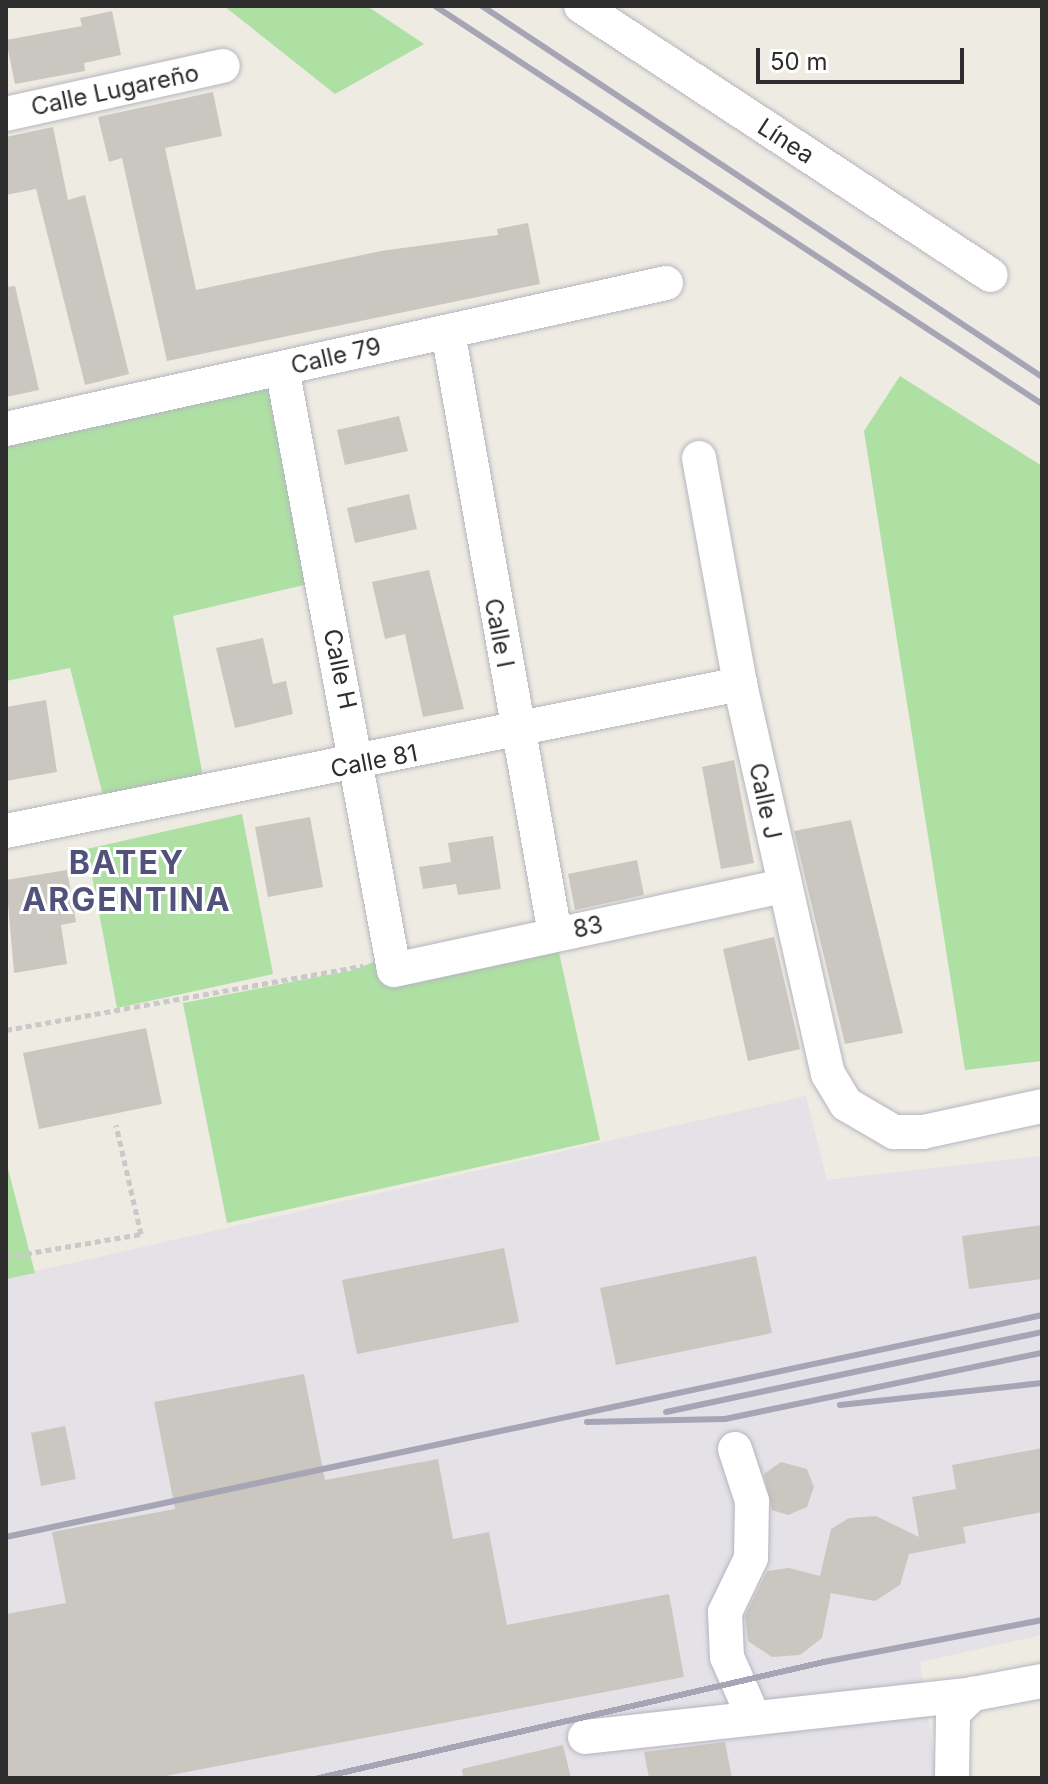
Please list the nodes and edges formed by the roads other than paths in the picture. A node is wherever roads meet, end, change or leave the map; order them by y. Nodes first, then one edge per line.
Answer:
1 (581, 6) edge
2 (223, 66) dead end
3 (6, 114) edge
4 (991, 275) dead end
5 (666, 283) dead end
6 (448, 332) junction
7 (282, 368) junction
8 (6, 429) edge
9 (699, 458) dead end
10 (740, 684) junction
11 (518, 731) junction
12 (360, 764) junction
13 (6, 831) edge
14 (783, 886) junction
15 (555, 934) junction
16 (394, 962) joint
17 (1042, 1106) edge
18 (735, 1449) dead end
19 (1042, 1681) edge
20 (973, 1694) junction
21 (752, 1714) junction
22 (585, 1737) dead end
23 (952, 1778) edge

1 - 4 street, Línea
2 - 3 street, Calle Lugareño
5 - 6 street, Calle 79
6 - 7 street, Calle 79
6 - 11 street, Calle I
7 - 8 street, Calle 79
7 - 12 street, Calle H
9 - 10 street, Calle J
10 - 11 street, Calle 81
10 - 14 street, Calle J
11 - 12 street, Calle 81
11 - 15 street, Calle I
12 - 13 street, Calle 81
12 - 16 street, Calle H
14 - 15 street, 83
14 - 17 street, Calle J
15 - 16 street, 83
18 - 21 street
19 - 20 street
20 - 21 street
20 - 23 street
21 - 22 street

